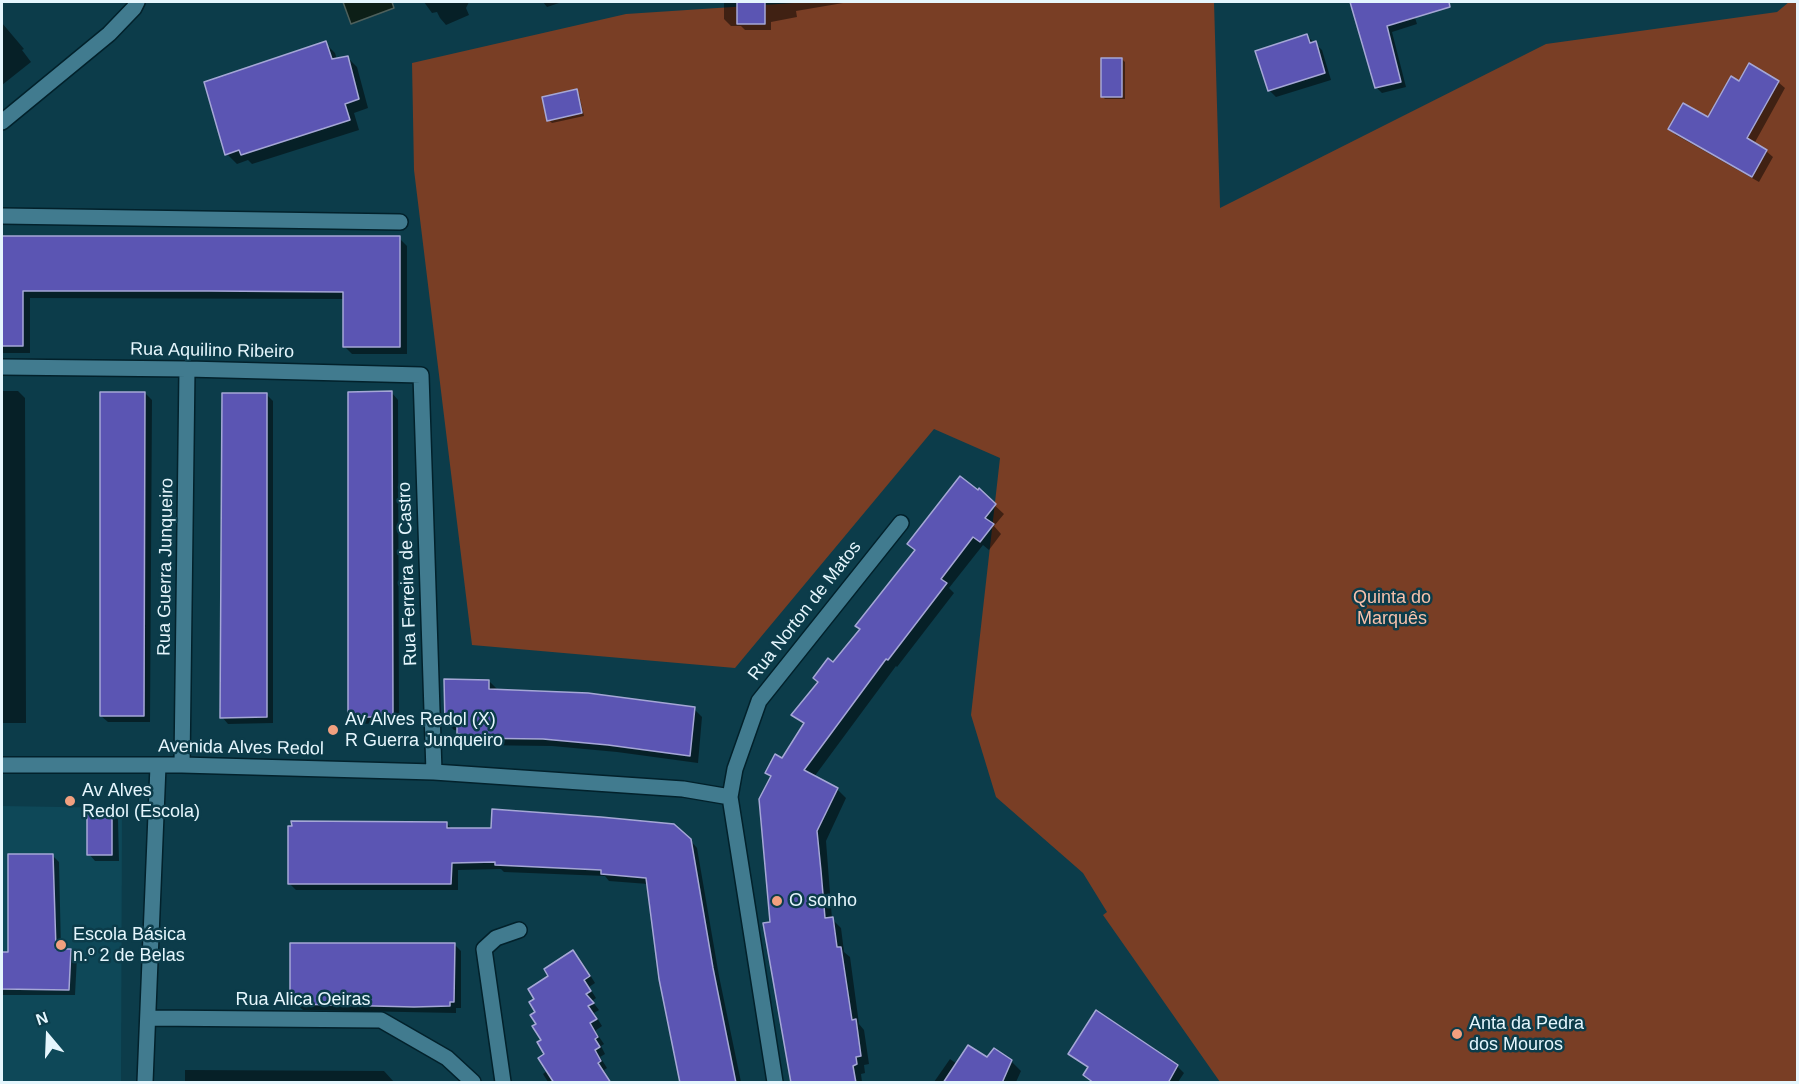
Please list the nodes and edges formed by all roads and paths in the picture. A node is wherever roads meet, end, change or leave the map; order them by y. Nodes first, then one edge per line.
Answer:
1 (137, 2) edge
2 (2, 122) edge
3 (2, 216) edge
4 (400, 222) dead end
5 (2, 367) edge
6 (187, 369) junction
7 (421, 375) joint
8 (901, 523) dead end
9 (2, 765) edge
10 (182, 765) junction
11 (158, 766) junction
12 (434, 772) junction
13 (730, 798) junction
14 (519, 930) dead end
15 (149, 1018) junction
16 (145, 1083) edge
17 (473, 1083) edge
18 (503, 1083) edge
19 (775, 1083) edge

1 - 2 street
3 - 4 street
5 - 6 street, Rua Aquilino Ribeiro
6 - 7 street, Rua Aquilino Ribeiro
6 - 10 street, Rua Guerra Junqueiro
7 - 12 street, Rua Ferreira de Castro
8 - 13 street, Rua Norton de Matos
9 - 11 street, Avenida Alves Redol
10 - 11 street, Avenida Alves Redol
10 - 12 street, Avenida Alves Redol
11 - 15 street
12 - 13 street, Avenida Alves Redol
13 - 19 street, Rua Norton de Matos
14 - 18 street
15 - 16 street
15 - 17 street, Rua Alica Oeiras

